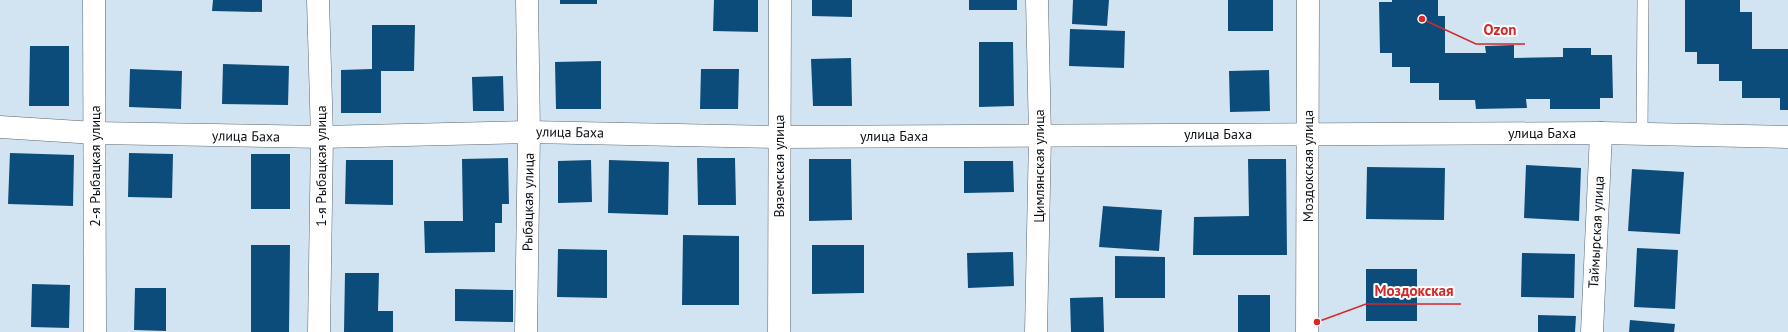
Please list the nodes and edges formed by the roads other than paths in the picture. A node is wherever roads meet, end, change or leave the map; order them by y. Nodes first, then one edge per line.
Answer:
1 (94, 0) edge
2 (318, 0) edge
3 (527, 0) edge
4 (780, 0) edge
5 (1037, 0) edge
6 (1308, 0) edge
7 (1643, 0) edge
8 (0, 127) edge
9 (95, 132) junction
10 (529, 132) junction
11 (1601, 133) junction
12 (1308, 134) junction
13 (1642, 134) junction
14 (1040, 136) junction
15 (322, 137) junction
16 (780, 137) junction
17 (1788, 137) edge
18 (94, 332) edge
19 (319, 332) edge
20 (526, 332) edge
21 (779, 332) edge
22 (1036, 332) edge
23 (1307, 332) edge
24 (1592, 332) edge

1 - 9 street, 2-я Рыбацкая улица
2 - 15 street, 1-я Рыбацкая улица
3 - 10 street, Рыбацкая улица
4 - 16 street, Вяземская улица
5 - 14 street, Цимлянская улица
6 - 12 street, Моздокская улица
7 - 13 lane
8 - 9 street, улица Баха
9 - 15 street, улица Баха
9 - 18 street, 2-я Рыбацкая улица
10 - 15 street, улица Баха
10 - 16 street, улица Баха
10 - 20 street, Рыбацкая улица
11 - 12 street, улица Баха
11 - 13 street, улица Баха
11 - 24 street, Таймырская улица
12 - 14 street, улица Баха
12 - 23 street, Моздокская улица
13 - 17 street, улица Баха
14 - 16 street, улица Баха
14 - 22 street, Цимлянская улица
15 - 19 street, 1-я Рыбацкая улица
16 - 21 street, Вяземская улица

